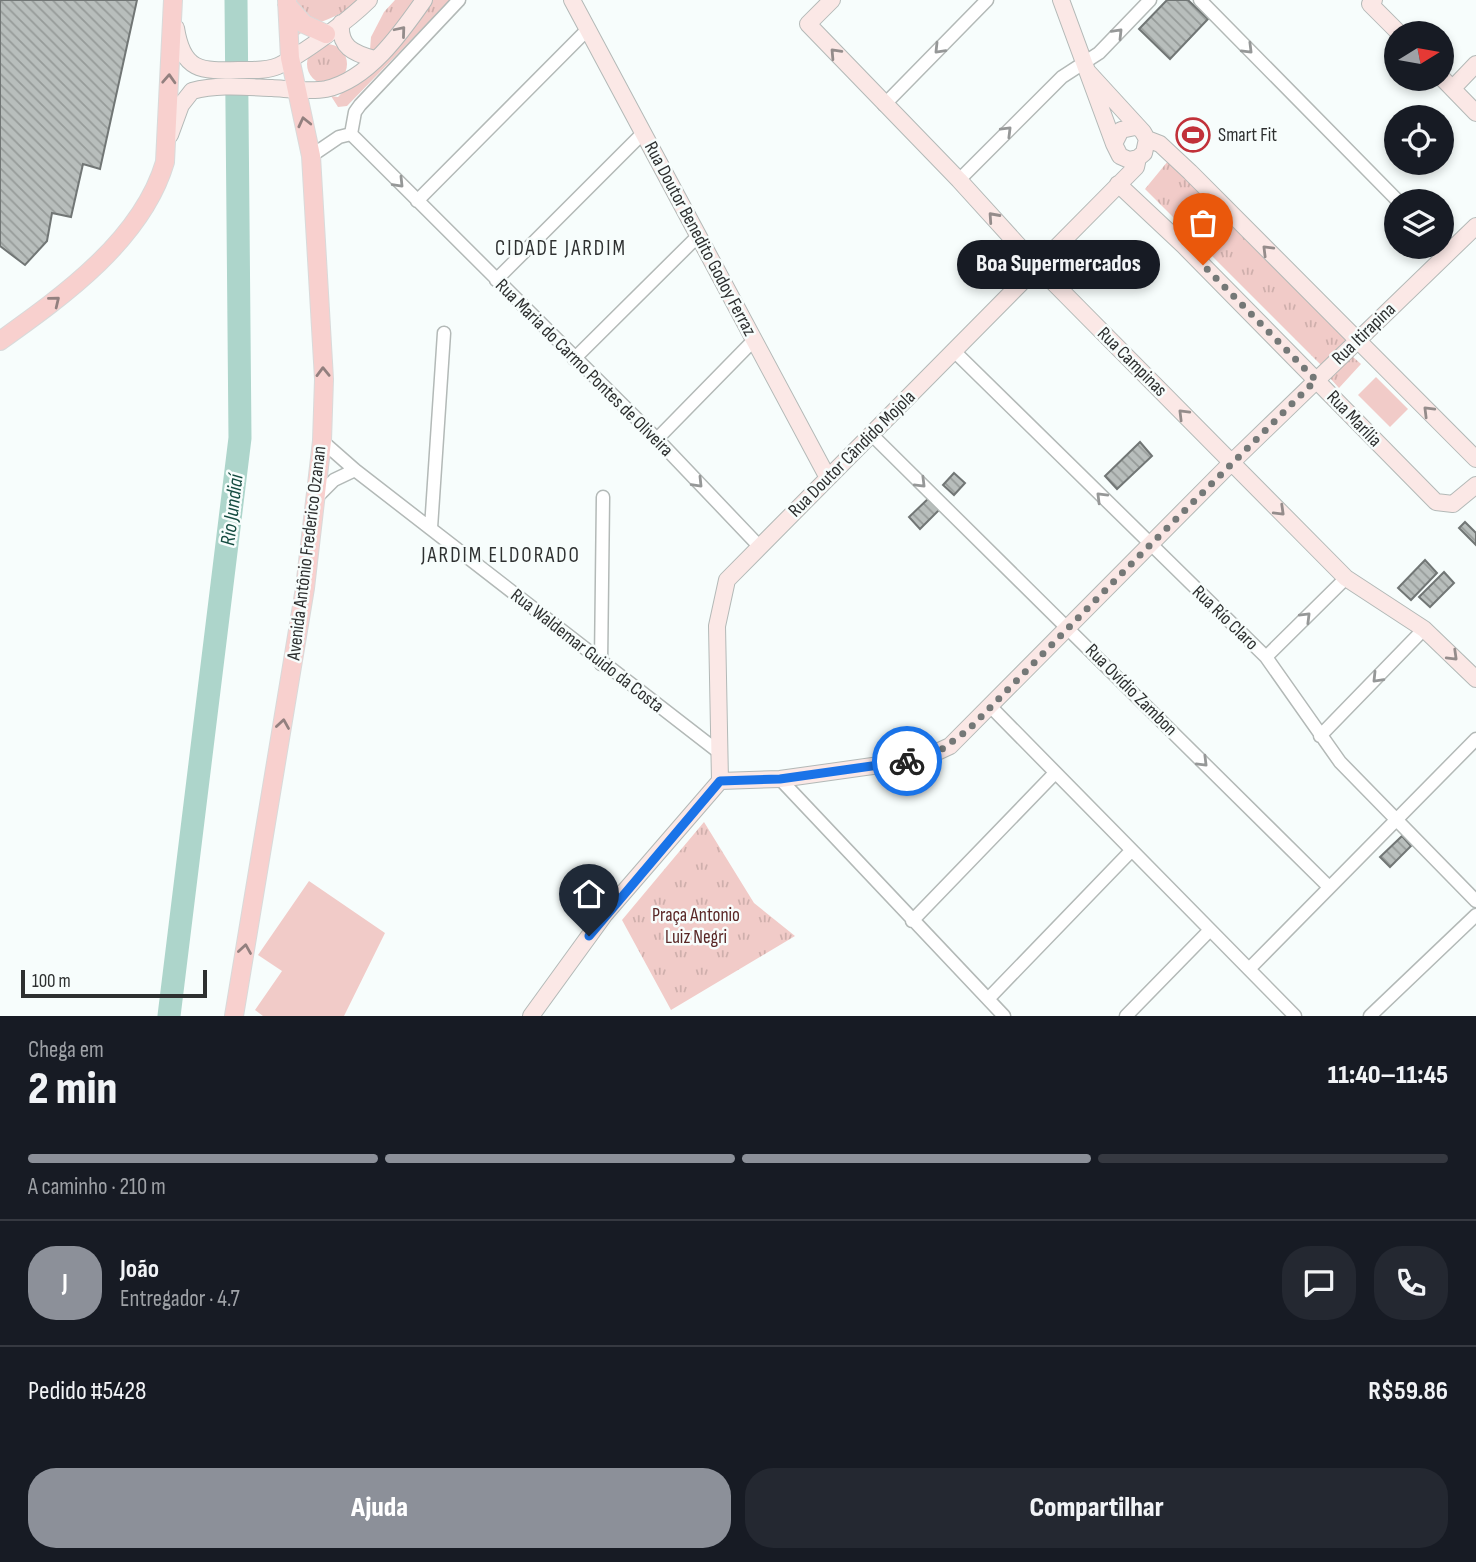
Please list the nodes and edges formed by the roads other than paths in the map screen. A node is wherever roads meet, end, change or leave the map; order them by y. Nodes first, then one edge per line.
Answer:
1 (369, 0) edge
2 (424, 0) edge
3 (459, 0) edge
4 (572, 0) edge
5 (832, 0) edge
6 (987, 0) edge
7 (1061, 0) edge
8 (1150, 0) edge
9 (1200, 0) edge
10 (1370, 1) edge
11 (173, 3) edge
12 (287, 3) edge
13 (1388, 21) edge
14 (341, 23) junction
15 (588, 29) junction
16 (326, 34) junction
17 (290, 58) junction
18 (374, 59) junction
19 (1476, 64) edge
20 (1085, 68) junction
21 (1454, 78) edge
22 (211, 79) junction
23 (296, 88) junction
24 (1454, 90) edge
25 (884, 105) junction
26 (1476, 113) edge
27 (643, 133) junction
28 (1141, 133) junction
29 (351, 134) junction
30 (166, 148) junction
31 (1116, 148) junction
32 (311, 156) junction
33 (1138, 158) junction
34 (959, 180) junction
35 (1118, 184) junction
36 (1386, 189) edge
37 (417, 201) junction
38 (1476, 226) edge
39 (698, 236) junction
40 (1454, 242) edge
41 (1435, 259) edge
42 (1038, 267) junction
43 (496, 280) junction
44 (444, 333) dead end
45 (754, 340) junction
46 (1357, 340) junction
47 (0, 341) edge
48 (955, 352) junction
49 (574, 359) junction
50 (1316, 380) junction
51 (872, 435) junction
52 (657, 439) junction
53 (322, 441) junction
54 (1476, 459) edge
55 (1231, 463) junction
56 (355, 470) junction
57 (828, 478) junction
58 (1476, 485) edge
59 (603, 497) dead end
60 (314, 500) junction
61 (431, 528) junction
62 (1150, 545) junction
63 (759, 546) junction
64 (1346, 578) junction
65 (1068, 628) junction
66 (1424, 629) junction
67 (1266, 657) junction
68 (601, 664) junction
69 (1476, 678) edge
70 (991, 707) junction
71 (1320, 736) junction
72 (1476, 739) edge
73 (720, 753) junction
74 (1055, 773) junction
75 (780, 779) junction
76 (720, 781) junction
77 (1398, 819) junction
78 (1130, 852) junction
79 (1329, 887) junction
80 (1476, 901) edge
81 (1476, 915) edge
82 (912, 921) junction
83 (1209, 931) junction
84 (1250, 968) junction
85 (988, 999) junction
86 (234, 1016) edge
87 (532, 1016) edge
88 (1004, 1016) edge
89 (1126, 1016) edge
90 (1295, 1016) edge
91 (1370, 1016) edge

1 - 14 street
18 -> 2 street
3 - 29 street
4 - 15 street, Rua Doutor Benedito Godoy Ferraz
25 -> 5 street, Rua Campinas
6 -> 25 street
7 - 20 street
20 -> 8 street
9 -> 36 street
10 - 13 street
11 - 22 street
30 -> 11 main road
12 - 16 main road
12 - 17 main road
14 - 16 street
14 - 18 street
15 - 27 street, Rua Doutor Benedito Godoy Ferraz
15 - 37 street
16 - 17 street
17 - 22 street
17 - 23 main road, Avenida Antônio Frederico Ozanan
18 - 23 street
19 - 21 street
20 - 28 street
20 - 31 street
34 -> 20 street
22 - 23 street
22 - 30 street
32 -> 23 main road, Avenida Antônio Frederico Ozanan
24 - 26 street
25 - 34 street, Rua Campinas
27 - 39 street, Rua Doutor Benedito Godoy Ferraz
27 - 43 street
28 - 31 street
28 - 33 street, Rua Doutor Cândido Mojola
46 -> 28 street
29 - 32 street
29 -> 37 street, Rua Maria do Carmo Pontes de Oliveira
47 -> 30 main road
31 - 33 street
31 - 35 street
53 -> 32 main road, Avenida Antônio Frederico Ozanan
33 - 35 street, Rua Doutor Cândido Mojola
42 -> 34 street, Rua Campinas
35 - 42 street, Rua Doutor Cândido Mojola
35 - 50 street, Rua Marília
37 - 43 street, Rua Maria do Carmo Pontes de Oliveira
38 - 40 street, Rua Itirapina
39 - 45 street, Rua Doutor Benedito Godoy Ferraz
39 - 49 street
41 - 46 street, Rua Itirapina
42 - 48 street, Rua Doutor Cândido Mojola
55 -> 42 street, Rua Campinas
43 - 49 street, Rua Maria do Carmo Pontes de Oliveira
44 - 61 street
45 - 52 street
45 - 57 street, Rua Doutor Benedito Godoy Ferraz
46 - 50 street, Rua Itirapina
54 -> 46 street
48 - 51 street, Rua Doutor Cândido Mojola
62 -> 48 street, Rua Río Claro
49 - 52 street, Rua Maria do Carmo Pontes de Oliveira
50 - 55 street, Rua Itirapina
50 - 58 street, Rua Marília
51 - 57 street, Rua Doutor Cândido Mojola
51 -> 65 street, Rua Ovídio Zambon
52 -> 63 street, Rua Maria do Carmo Pontes de Oliveira
53 - 56 street, Rua Waldemar Guido da Costa
53 - 60 main road, Avenida Antônio Frederico Ozanan
55 - 62 street, Rua Itirapina
55 -> 64 street, Rua Campinas
56 - 60 street
56 - 61 street, Rua Waldemar Guido da Costa
57 - 63 street, Rua Doutor Cândido Mojola
59 - 68 street
86 -> 60 main road, Avenida Antônio Frederico Ozanan
61 - 68 street, Rua Waldemar Guido da Costa
62 - 65 street, Rua Itirapina
62 - 67 street, Rua Río Claro
63 - 73 street, Rua Doutor Cândido Mojola
64 - 66 street, Rua Campinas
67 -> 64 street
65 - 70 street, Rua Itirapina
65 -> 79 street, Rua Ovídio Zambon
66 -> 69 street, Rua Campinas
66 -> 71 street
67 - 71 street, Rua Río Claro
68 - 73 street, Rua Waldemar Guido da Costa
70 - 74 street
70 - 75 street, Rua Itirapina
71 - 77 street, Rua Río Claro
72 - 77 street
73 - 76 street, Rua Doutor Cândido Mojola
74 - 78 street
74 - 82 street
75 - 76 street, Rua Itirapina
75 - 82 street
76 - 87 street
77 - 79 street
77 - 80 street, Rua Río Claro
78 - 83 street
78 - 85 street
79 - 84 street
81 - 91 street
82 - 85 street
83 - 84 street
83 - 89 street
84 - 90 street
85 - 88 street

